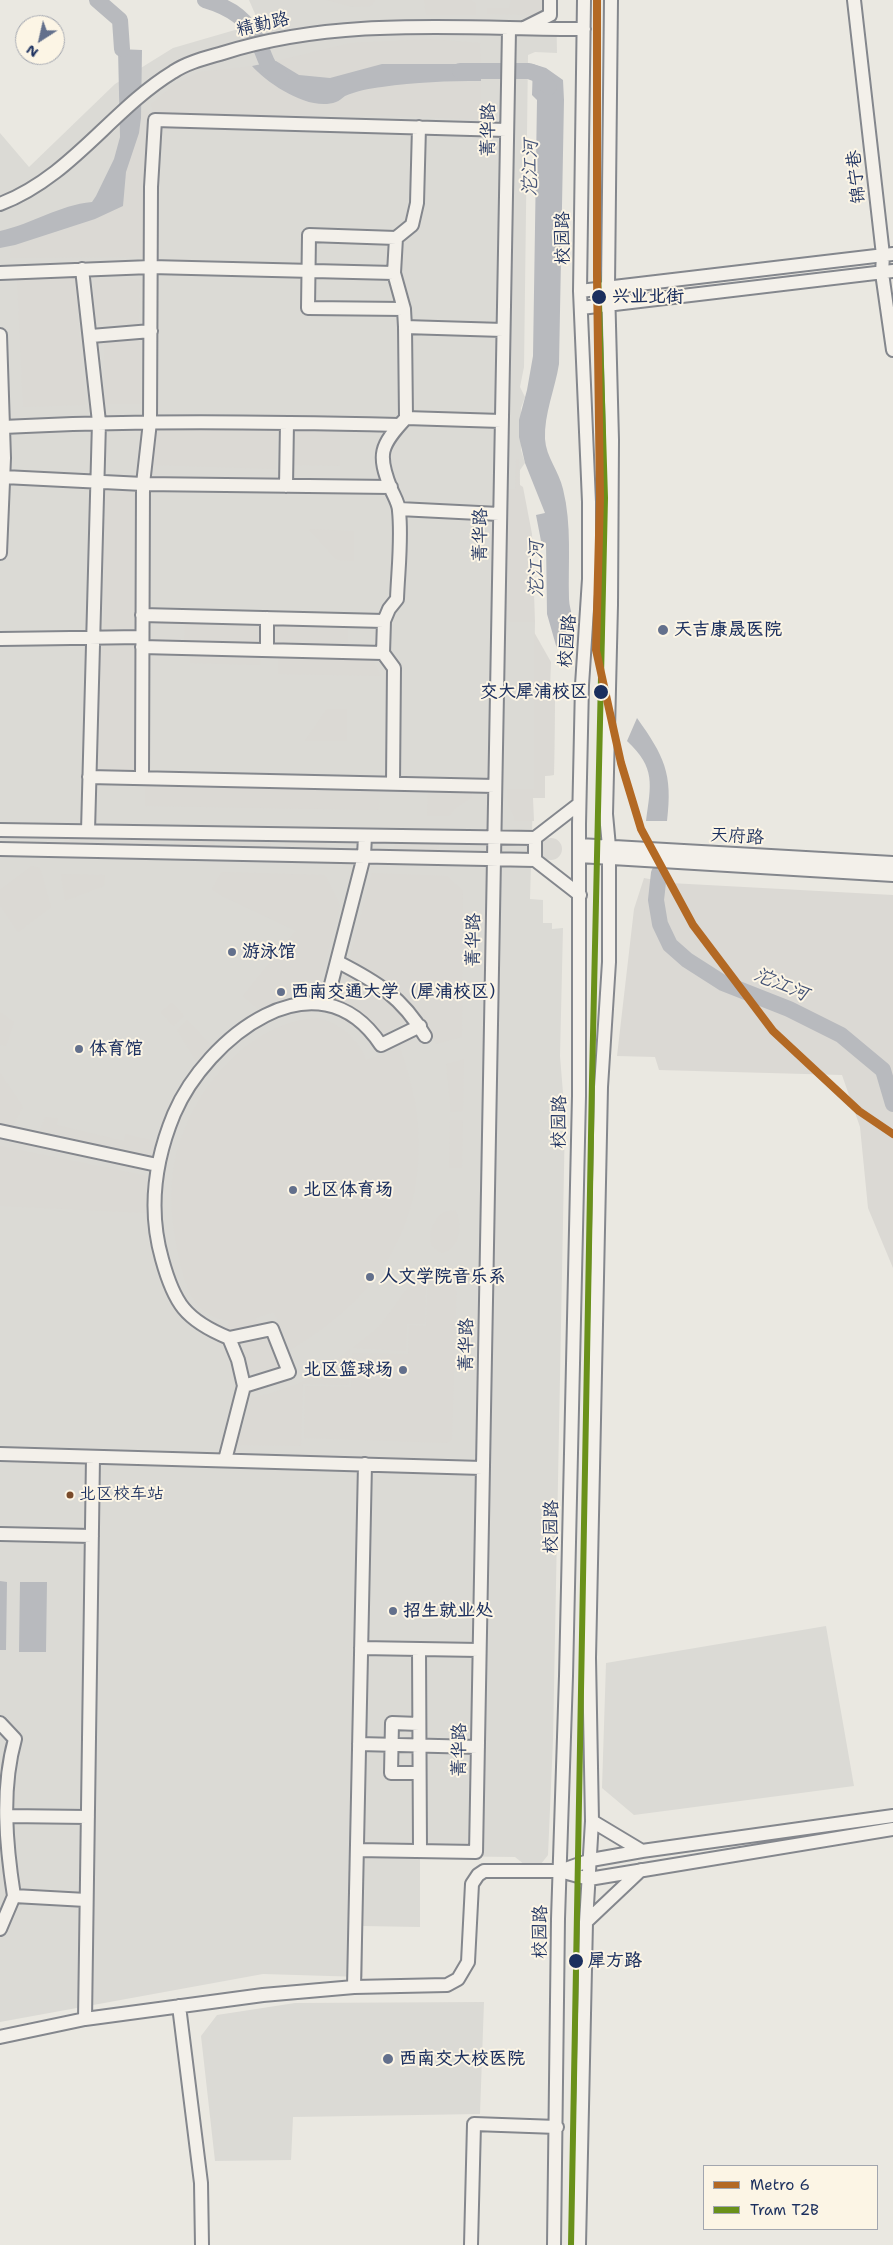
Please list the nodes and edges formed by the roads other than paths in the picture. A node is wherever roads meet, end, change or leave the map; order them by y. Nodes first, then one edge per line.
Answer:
1 (550, 0) edge
2 (584, 0) edge
3 (611, 0) edge
4 (854, 0) edge
5 (515, 29) junction
6 (584, 29) junction
7 (419, 128) junction
8 (506, 130) junction
9 (0, 204) edge
10 (396, 238) junction
11 (888, 254) edge
12 (151, 267) junction
13 (82, 269) junction
14 (308, 270) junction
15 (888, 272) edge
16 (394, 273) junction
17 (0, 274) edge
18 (608, 287) junction
19 (580, 291) junction
20 (609, 306) junction
21 (581, 308) junction
22 (404, 310) junction
23 (405, 327) junction
24 (503, 330) junction
25 (151, 331) junction
26 (0, 335) edge
27 (91, 336) junction
28 (893, 350) edge
29 (501, 421) junction
30 (99, 422) junction
31 (150, 422) junction
32 (403, 422) junction
33 (287, 423) junction
34 (3, 427) junction
35 (4, 477) junction
36 (98, 482) junction
37 (143, 484) junction
38 (286, 486) junction
39 (391, 488) junction
40 (399, 509) junction
41 (499, 514) junction
42 (0, 553) edge
43 (142, 614) junction
44 (267, 618) junction
45 (384, 620) junction
46 (93, 638) junction
47 (0, 639) edge
48 (142, 642) junction
49 (267, 650) junction
50 (383, 652) junction
51 (89, 777) junction
52 (142, 778) junction
53 (393, 783) junction
54 (494, 786) junction
55 (579, 804) junction
56 (0, 830) edge
57 (88, 831) junction
58 (365, 836) junction
59 (494, 837) junction
60 (535, 838) junction
61 (0, 849) edge
62 (579, 851) junction
63 (609, 852) junction
64 (364, 856) junction
65 (493, 860) junction
66 (535, 860) junction
67 (893, 863) edge
68 (893, 874) edge
69 (580, 895) junction
70 (338, 962) junction
71 (326, 1004) junction
72 (0, 1131) edge
73 (157, 1165) junction
74 (229, 1338) junction
75 (244, 1386) junction
76 (0, 1454) edge
77 (93, 1456) junction
78 (225, 1460) junction
79 (365, 1464) junction
80 (482, 1468) junction
81 (0, 1534) edge
82 (92, 1536) junction
83 (361, 1648) junction
84 (419, 1649) junction
85 (479, 1650) junction
86 (0, 1724) edge
87 (419, 1724) junction
88 (359, 1744) junction
89 (391, 1745) junction
90 (419, 1746) junction
91 (478, 1747) junction
92 (419, 1773) junction
93 (7, 1816) junction
94 (893, 1816) edge
95 (88, 1817) junction
96 (592, 1821) junction
97 (893, 1828) edge
98 (357, 1850) junction
99 (420, 1850) junction
100 (642, 1852) junction
101 (591, 1860) junction
102 (641, 1870) junction
103 (560, 1871) junction
104 (589, 1879) junction
105 (14, 1896) junction
106 (86, 1900) junction
107 (586, 1922) junction
108 (0, 1929) edge
109 (354, 1987) junction
110 (179, 2006) junction
111 (85, 2020) junction
112 (0, 2037) edge
113 (557, 2127) junction
114 (202, 2245) edge
115 (471, 2245) edge
116 (554, 2245) edge
117 (579, 2245) edge

1 - 5 street
2 - 6 street, 校园路
3 - 18 street
4 - 11 street, 锦宁巷
5 - 6 street, 精勤路
5 - 8 street, 菁华路
5 - 9 street, 精勤路
6 - 19 street, 校园路
7 - 8 street
7 - 10 street
7 - 12 street
8 - 24 street, 菁华路
10 - 14 street
10 - 16 street
11 - 15 street, 锦宁巷
11 - 18 street
12 - 13 street
12 - 14 street
12 - 25 street
13 - 17 street
13 - 27 street
14 - 16 street
14 - 22 street
15 - 20 street
15 - 28 street, 锦宁巷
16 - 22 street
18 - 19 street
18 - 20 street
19 - 21 street, 校园路
20 - 21 street
20 - 63 street
21 - 55 street, 校园路
22 - 23 street
23 - 24 street
23 - 32 street
24 - 29 street, 菁华路
25 - 27 street
25 - 31 street
26 - 34 street
27 - 30 street
29 - 32 street
29 - 41 street, 菁华路
30 - 31 street
30 - 34 street
30 - 36 street
31 - 33 street
31 - 37 street
32 - 33 street
32 - 39 street
33 - 38 street
34 - 35 street
35 - 36 street
35 - 42 street
36 - 37 street
36 - 46 street
37 - 38 street
37 - 43 street
38 - 39 street
39 - 40 street
40 - 41 street
40 - 45 street
41 - 54 street, 菁华路
43 - 44 street
43 - 48 street
44 - 45 street
44 - 49 street
45 - 50 street
46 - 47 street
46 - 48 street
46 - 51 street
48 - 49 street
48 - 52 street
49 - 50 street
50 - 53 street
51 - 52 street
51 - 57 street
52 - 53 street
53 - 54 street
54 - 59 street, 菁华路
55 - 60 street
55 - 62 street, 校园路
56 - 57 street
57 - 58 street
58 - 59 street
58 - 64 street
59 - 60 street
59 - 65 street, 菁华路
60 - 66 street
61 - 64 street
62 - 63 street, 天府路
62 - 69 street, 校园路
63 - 67 street, 天府路
63 - 68 street, 天府路
63 - 96 street
64 - 65 street
64 - 70 street
65 - 66 street
65 - 80 street, 菁华路
66 - 69 street
69 - 103 street, 校园路
70 - 71 street
70 - 71 street
71 - 73 street
72 - 73 street
73 - 74 street
74 - 75 street
74 - 75 street
75 - 78 street
76 - 77 street
77 - 78 street
77 - 82 street
78 - 79 street
79 - 80 street
79 - 83 street
80 - 85 street, 菁华路
81 - 82 street
82 - 95 street
83 - 84 street
83 - 88 street
84 - 85 street
84 - 87 street
85 - 91 street, 菁华路
86 - 93 street
87 - 89 street
87 - 90 street
88 - 89 street
88 - 98 street
89 - 90 street
89 - 92 street
90 - 91 street
90 - 92 street
91 - 99 street, 菁华路
92 - 99 street
93 - 95 street
93 - 105 street
94 - 100 street
95 - 106 street
96 - 100 street
96 - 101 street
97 - 102 street
98 - 99 street
98 - 109 street
100 - 101 street
101 - 103 street
101 - 104 street
102 - 104 street
102 - 107 street
103 - 104 street
103 - 109 street
103 - 113 street, 校园路
104 - 107 street
105 - 106 street
105 - 108 street
106 - 111 street
107 - 117 street
109 - 110 street
110 - 111 street
110 - 114 street
111 - 112 street
113 - 115 street
113 - 116 street, 校园路

